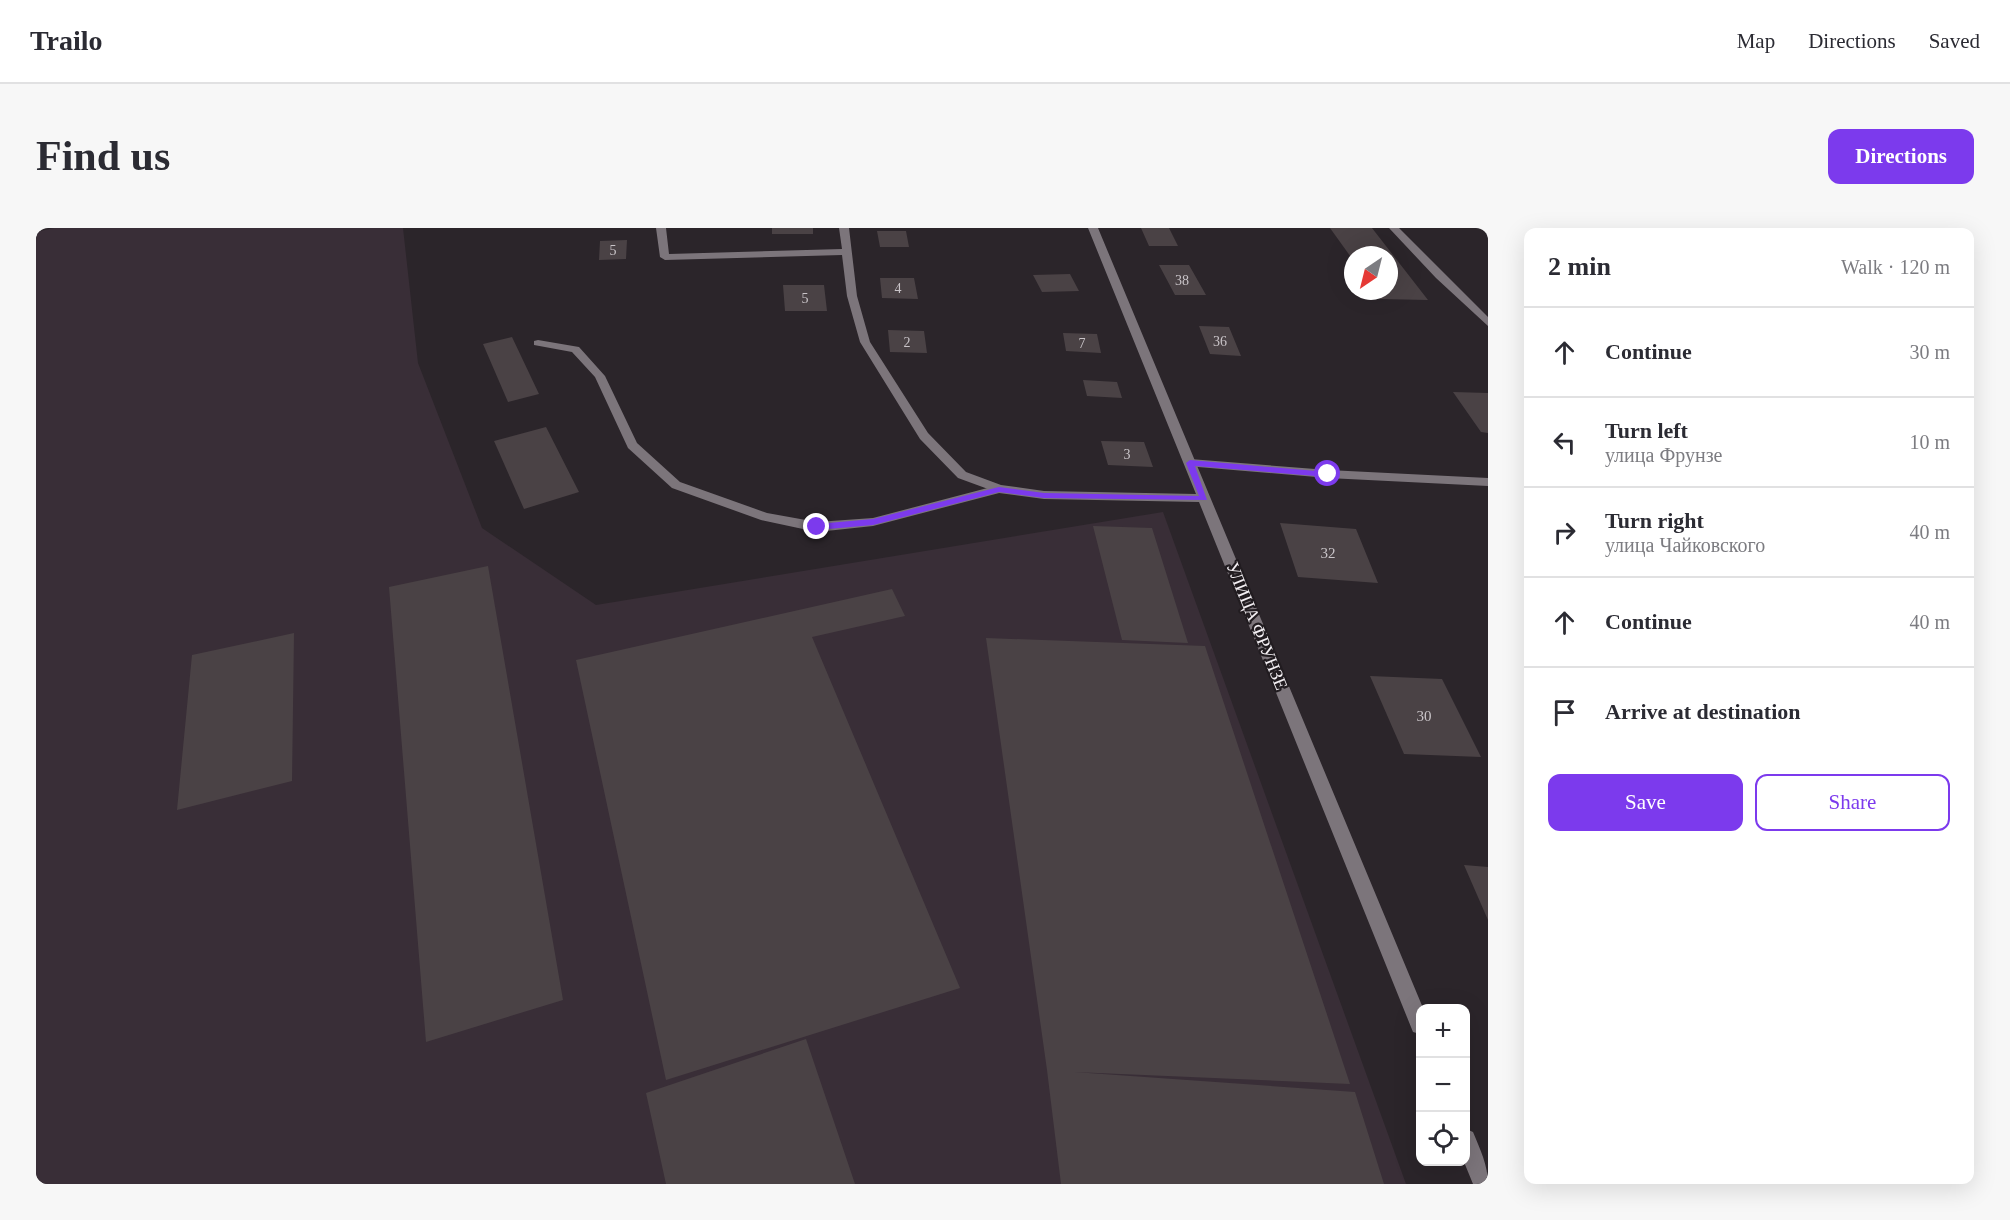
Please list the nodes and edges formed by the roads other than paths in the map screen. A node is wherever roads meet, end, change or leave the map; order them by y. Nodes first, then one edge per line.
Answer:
1 (661, 228) edge
2 (844, 228) edge
3 (1093, 228) edge
4 (1394, 228) edge
5 (847, 252) junction
6 (1488, 323) edge
7 (538, 343) dead end
8 (1190, 463) junction
9 (1488, 482) edge
10 (999, 489) junction
11 (1204, 498) junction
12 (1416, 1015) edge
13 (1470, 1150) edge
14 (1483, 1184) edge

1 - 5 street
2 - 5 street
3 - 8 street, УЛИЦА ФРУНЗЕ
4 - 6 street
5 - 10 street
7 - 10 street
8 - 9 street
8 - 11 street, УЛИЦА ФРУНЗЕ
10 - 11 street
11 - 12 street, УЛИЦА ФРУНЗЕ
13 - 14 street

